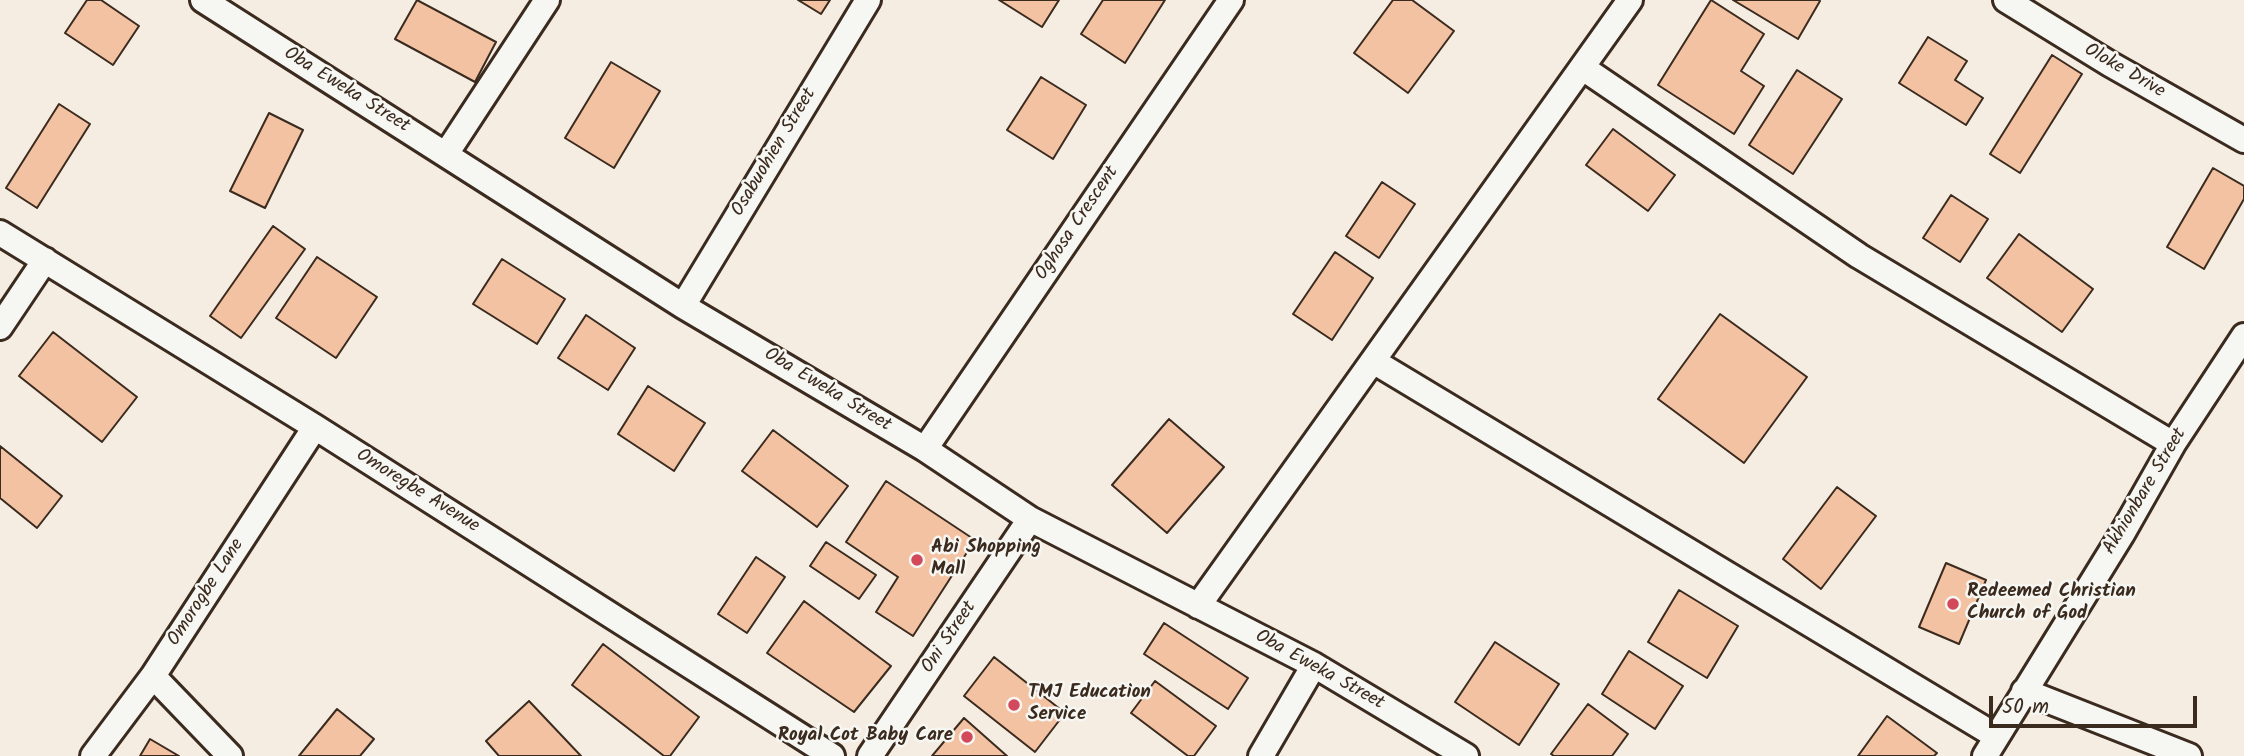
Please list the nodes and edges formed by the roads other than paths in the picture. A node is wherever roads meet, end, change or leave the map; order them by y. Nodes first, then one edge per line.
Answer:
1 (203, 0) edge
2 (547, 0) edge
3 (868, 0) edge
4 (1231, 0) edge
5 (1630, 0) edge
6 (2006, 0) edge
7 (1583, 68) junction
8 (2244, 141) edge
9 (446, 154) junction
10 (0, 233) edge
11 (45, 260) junction
12 (683, 306) junction
13 (0, 327) edge
14 (2244, 336) edge
15 (1373, 360) junction
16 (315, 428) junction
17 (2173, 444) junction
18 (925, 449) junction
19 (1030, 519) junction
20 (1198, 606) junction
21 (1314, 665) junction
22 (153, 676) junction
23 (2024, 691) junction
24 (1990, 746) edge
25 (93, 756) edge
26 (230, 756) edge
27 (832, 756) edge
28 (870, 756) edge
29 (1261, 756) edge
30 (1466, 756) edge
31 (2189, 756) edge

1 - 9 street, Oba Eweka Street
2 - 9 street
3 - 12 street, Osabuohien Street
4 - 18 street, Oghosa Crescent
5 - 7 street
6 - 8 street, Oloke Drive
7 - 15 street
7 - 17 street
9 - 12 street, Oba Eweka Street
10 - 11 street, Omoregbe Avenue
11 - 13 street
11 - 16 street, Omoregbe Avenue
12 - 18 street, Oba Eweka Street
14 - 17 street, Akhionbare Street
15 - 20 street
15 - 24 street
16 - 22 street, Omorogbe Lane
16 - 27 street, Omoregbe Avenue
17 - 23 street, Akhionbare Street
18 - 19 street, Oba Eweka Street
19 - 20 street, Oba Eweka Street
19 - 28 street, Oni Street
20 - 21 street, Oba Eweka Street
21 - 29 street
21 - 30 street, Oba Eweka Street
22 - 25 street, Omorogbe Lane
22 - 26 street
23 - 24 street, Akhionbare Street
23 - 31 street

